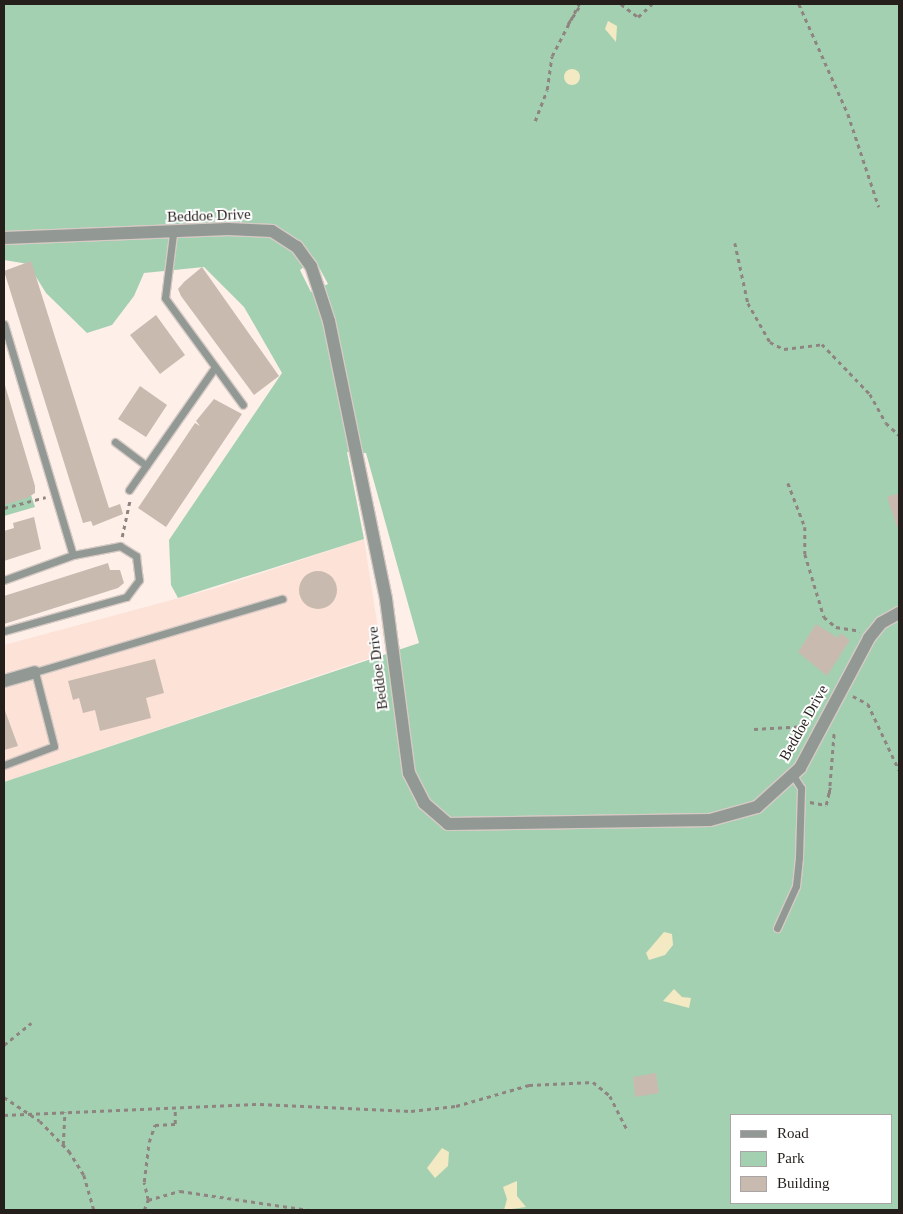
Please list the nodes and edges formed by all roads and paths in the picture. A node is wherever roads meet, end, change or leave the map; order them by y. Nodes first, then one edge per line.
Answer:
1 (580, 4) edge
2 (621, 4) edge
3 (652, 4) edge
4 (798, 4) edge
5 (564, 30) dead end
6 (535, 120) dead end
7 (879, 208) dead end
8 (174, 234) junction
9 (4, 238) edge
10 (735, 243) dead end
11 (4, 324) edge
12 (215, 368) junction
13 (243, 405) dead end
14 (899, 435) edge
15 (115, 442) dead end
16 (146, 465) junction
17 (788, 483) dead end
18 (129, 490) joint
19 (55, 494) junction
20 (4, 508) edge
21 (120, 546) junction
22 (74, 555) junction
23 (4, 580) edge
24 (282, 599) dead end
25 (899, 613) edge
26 (4, 632) edge
27 (872, 634) junction
28 (35, 672) junction
29 (4, 681) edge
30 (850, 695) dead end
31 (823, 723) junction
32 (754, 729) dead end
33 (4, 765) edge
34 (899, 770) edge
35 (793, 775) junction
36 (830, 787) dead end
37 (829, 794) junction
38 (812, 802) dead end
39 (777, 928) dead end
40 (31, 1023) dead end
41 (4, 1045) edge
42 (4, 1097) edge
43 (175, 1110) junction
44 (65, 1112) junction
45 (28, 1113) junction
46 (4, 1115) edge
47 (628, 1132) dead end
48 (64, 1145) junction
49 (148, 1200) junction
50 (94, 1210) edge
51 (144, 1210) edge
52 (308, 1210) edge

1 - 5 path
1 - 6 path
2 - 3 path
4 - 7 path
8 - 9 street, Beddoe Drive
8 - 12 lane
8 - 35 street, Beddoe Drive
10 - 14 path
11 - 19 lane
12 - 13 lane
12 - 16 lane
15 - 16 lane
16 - 18 lane
17 - 27 path
18 - 21 path
19 - 20 path
19 - 22 lane
21 - 22 lane
21 - 26 lane
22 - 23 lane
24 - 28 lane
25 - 27 street, Beddoe Drive
27 - 31 street, Beddoe Drive
28 - 29 street
28 - 33 lane
30 - 34 path
31 - 32 path
31 - 35 street, Beddoe Drive
31 - 37 path
35 - 39 lane
36 - 37 path
37 - 38 path
40 - 41 path
42 - 45 path
43 - 44 path
43 - 47 path
43 - 49 path
44 - 45 path
44 - 48 path
45 - 46 path
45 - 48 path
48 - 50 path
49 - 51 path
49 - 52 path

